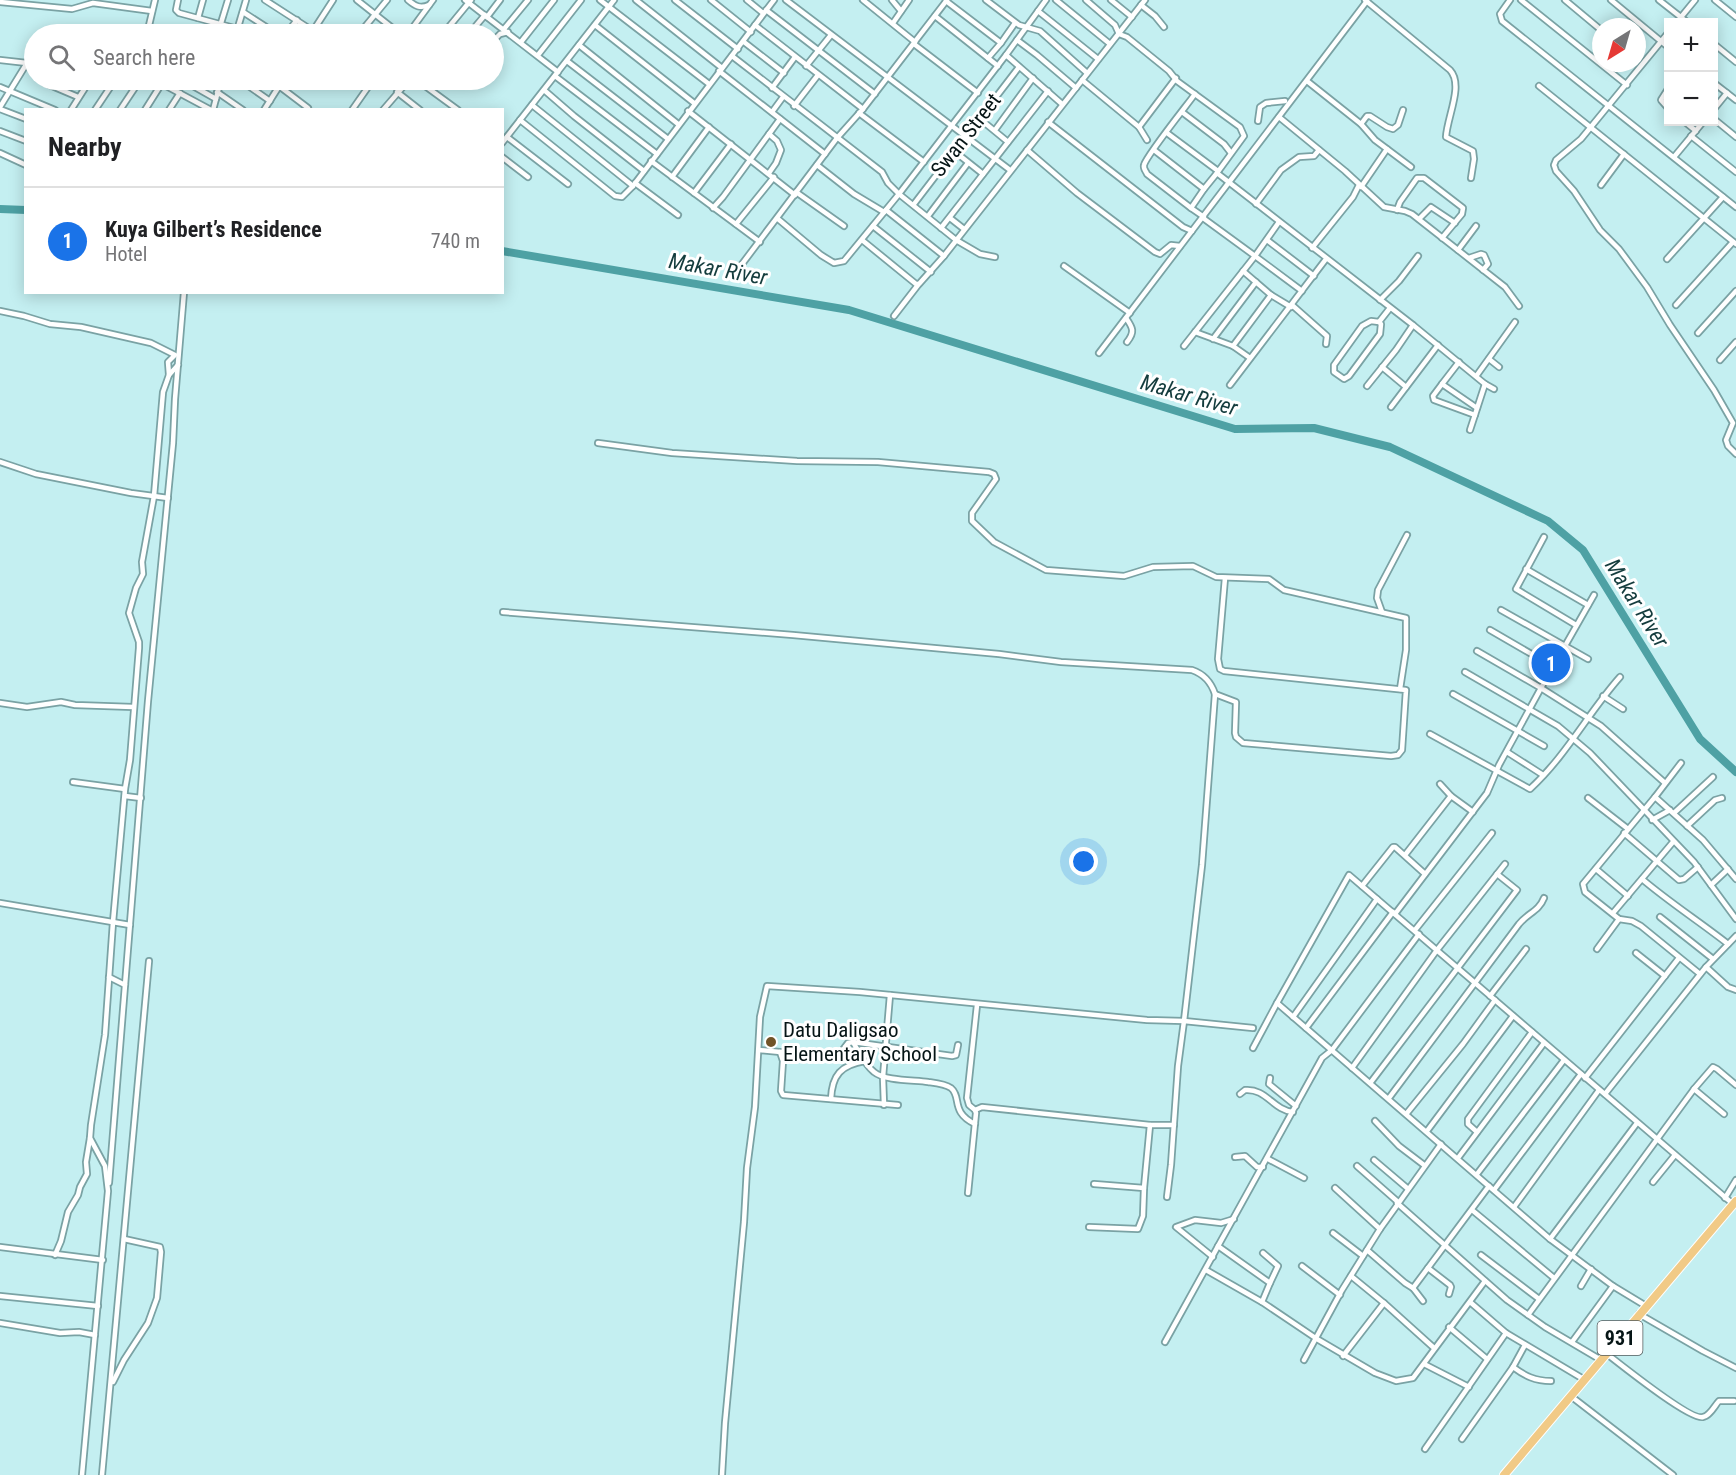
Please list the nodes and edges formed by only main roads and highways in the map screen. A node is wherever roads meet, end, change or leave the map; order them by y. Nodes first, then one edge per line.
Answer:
1 (1734, 1203) edge
2 (1504, 1475) edge

1 - 2 main road, 931

